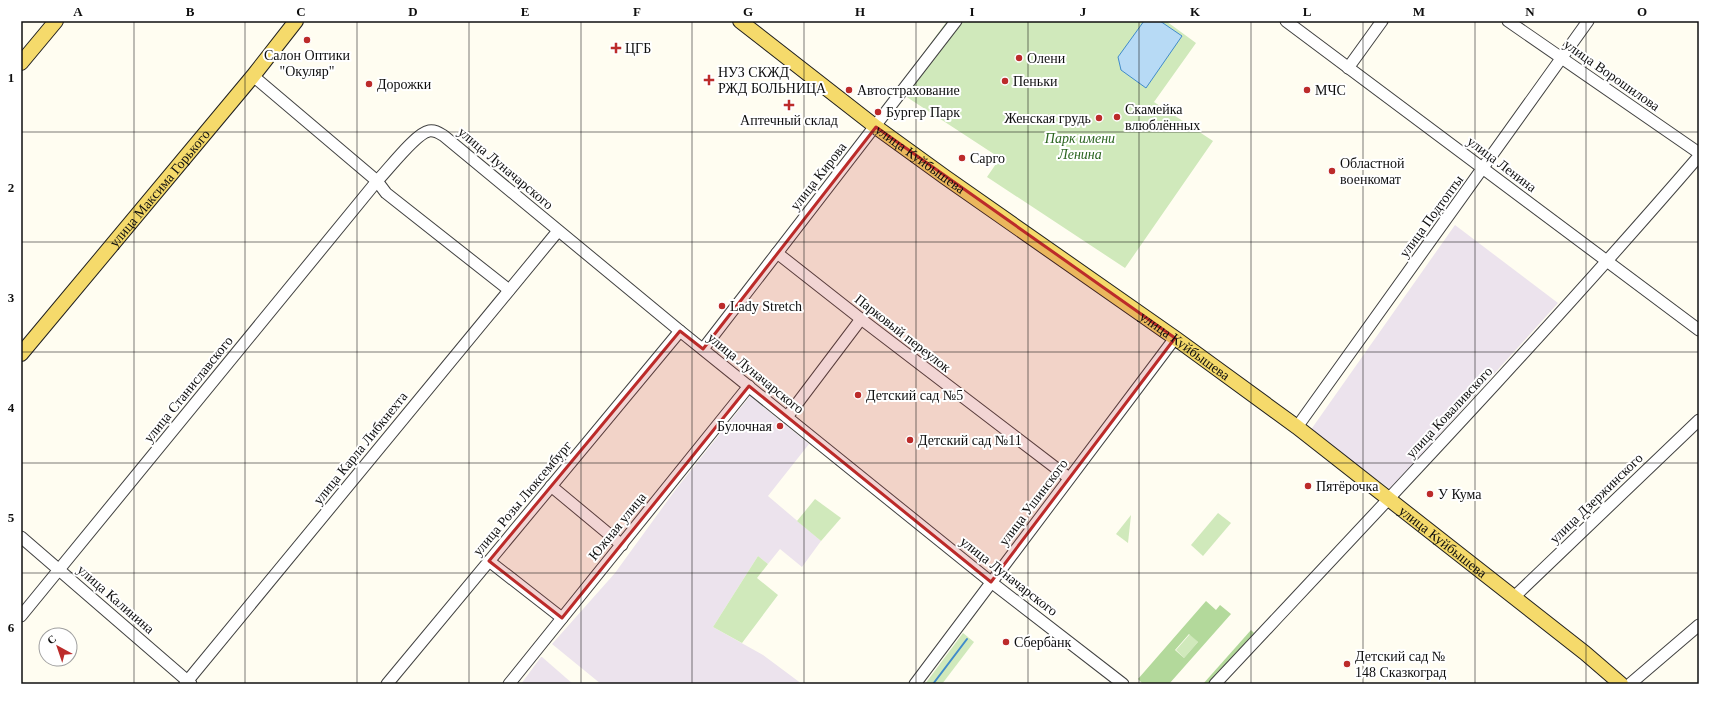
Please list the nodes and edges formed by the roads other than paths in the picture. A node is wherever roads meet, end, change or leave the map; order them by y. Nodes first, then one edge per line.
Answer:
1 (56, 21) edge
2 (296, 21) edge
3 (740, 21) edge
4 (956, 21) edge
5 (1286, 21) edge
6 (1382, 21) edge
7 (1508, 21) edge
8 (1588, 21) edge
9 (1562, 58) junction
10 (21, 63) edge
11 (1348, 68) junction
12 (253, 76) junction
13 (876, 127) junction
14 (1699, 153) edge
15 (1699, 156) edge
16 (1483, 168) junction
17 (377, 181) junction
18 (558, 231) junction
19 (777, 253) junction
20 (1608, 262) junction
21 (509, 290) junction
22 (861, 319) junction
23 (1699, 330) edge
24 (680, 331) junction
25 (1175, 338) junction
26 (703, 349) junction
27 (21, 354) edge
28 (749, 386) junction
29 (787, 417) junction
30 (1699, 420) edge
31 (1297, 427) junction
32 (1069, 478) junction
33 (551, 486) junction
34 (1388, 498) junction
35 (21, 537) edge
36 (622, 545) junction
37 (489, 561) junction
38 (59, 569) junction
39 (991, 582) junction
40 (1514, 598) junction
41 (21, 616) edge
42 (562, 618) junction
43 (1699, 625) edge
44 (188, 683) edge
45 (387, 684) edge
46 (509, 684) edge
47 (915, 684) edge
48 (1123, 684) edge
49 (1215, 684) edge
50 (1621, 684) edge
51 (1630, 684) edge

1 - 10 main road
2 - 12 main road, улица Максима Горького
3 - 13 main road, улица Куйбышева
4 - 13 street, улица Кирова
5 - 11 street, улица Ленина
6 - 11 street
7 - 9 street, улица Ворошилова
8 - 9 street, улица Подтопты
9 - 14 street, улица Ворошилова
9 - 16 street, улица Подтопты
11 - 16 street, улица Ленина
12 - 17 street
12 - 27 main road, улица Максима Горького
13 - 19 street, улица Кирова
13 - 25 main road, улица Куйбышева
15 - 20 street, улица Коваливского
16 - 20 street, улица Ленина
16 - 31 street, улица Подтопты
17 - 18 street, улица Луначарского
17 - 21 street
17 - 38 street, улица Станиславского
18 - 21 street, улица Карла Либкнехта
18 - 24 street, улица Луначарского
19 - 22 street, Парковый переулок
19 - 26 street, улица Кирова
20 - 23 street, улица Ленина
20 - 34 street, улица Коваливского
21 - 44 street, улица Карла Либкнехта
22 - 29 street
22 - 32 street, Парковый переулок
24 - 26 street, улица Луначарского
24 - 33 street, улица Розы Люксембург
25 - 31 main road, улица Куйбышева
25 - 32 street, улица Ушинского
26 - 28 street, улица Луначарского
28 - 29 street, улица Луначарского
28 - 36 street, Южная улица
29 - 39 street, улица Луначарского
30 - 40 street, улица Дзержинского
31 - 34 main road, улица Куйбышева
32 - 39 street, улица Ушинского
33 - 36 street
33 - 37 street, улица Розы Люксембург
34 - 40 main road, улица Куйбышева
34 - 49 street, улица Коваливского
35 - 38 street, улица Калинина
36 - 42 street, Южная улица
37 - 42 street
37 - 45 street, улица Розы Люксембург
38 - 41 street, улица Станиславского
38 - 44 street, улица Калинина
39 - 47 street, улица Ушинского
39 - 48 street, улица Луначарского
40 - 50 main road, улица Куйбышева
42 - 46 street, Южная улица
43 - 51 street

